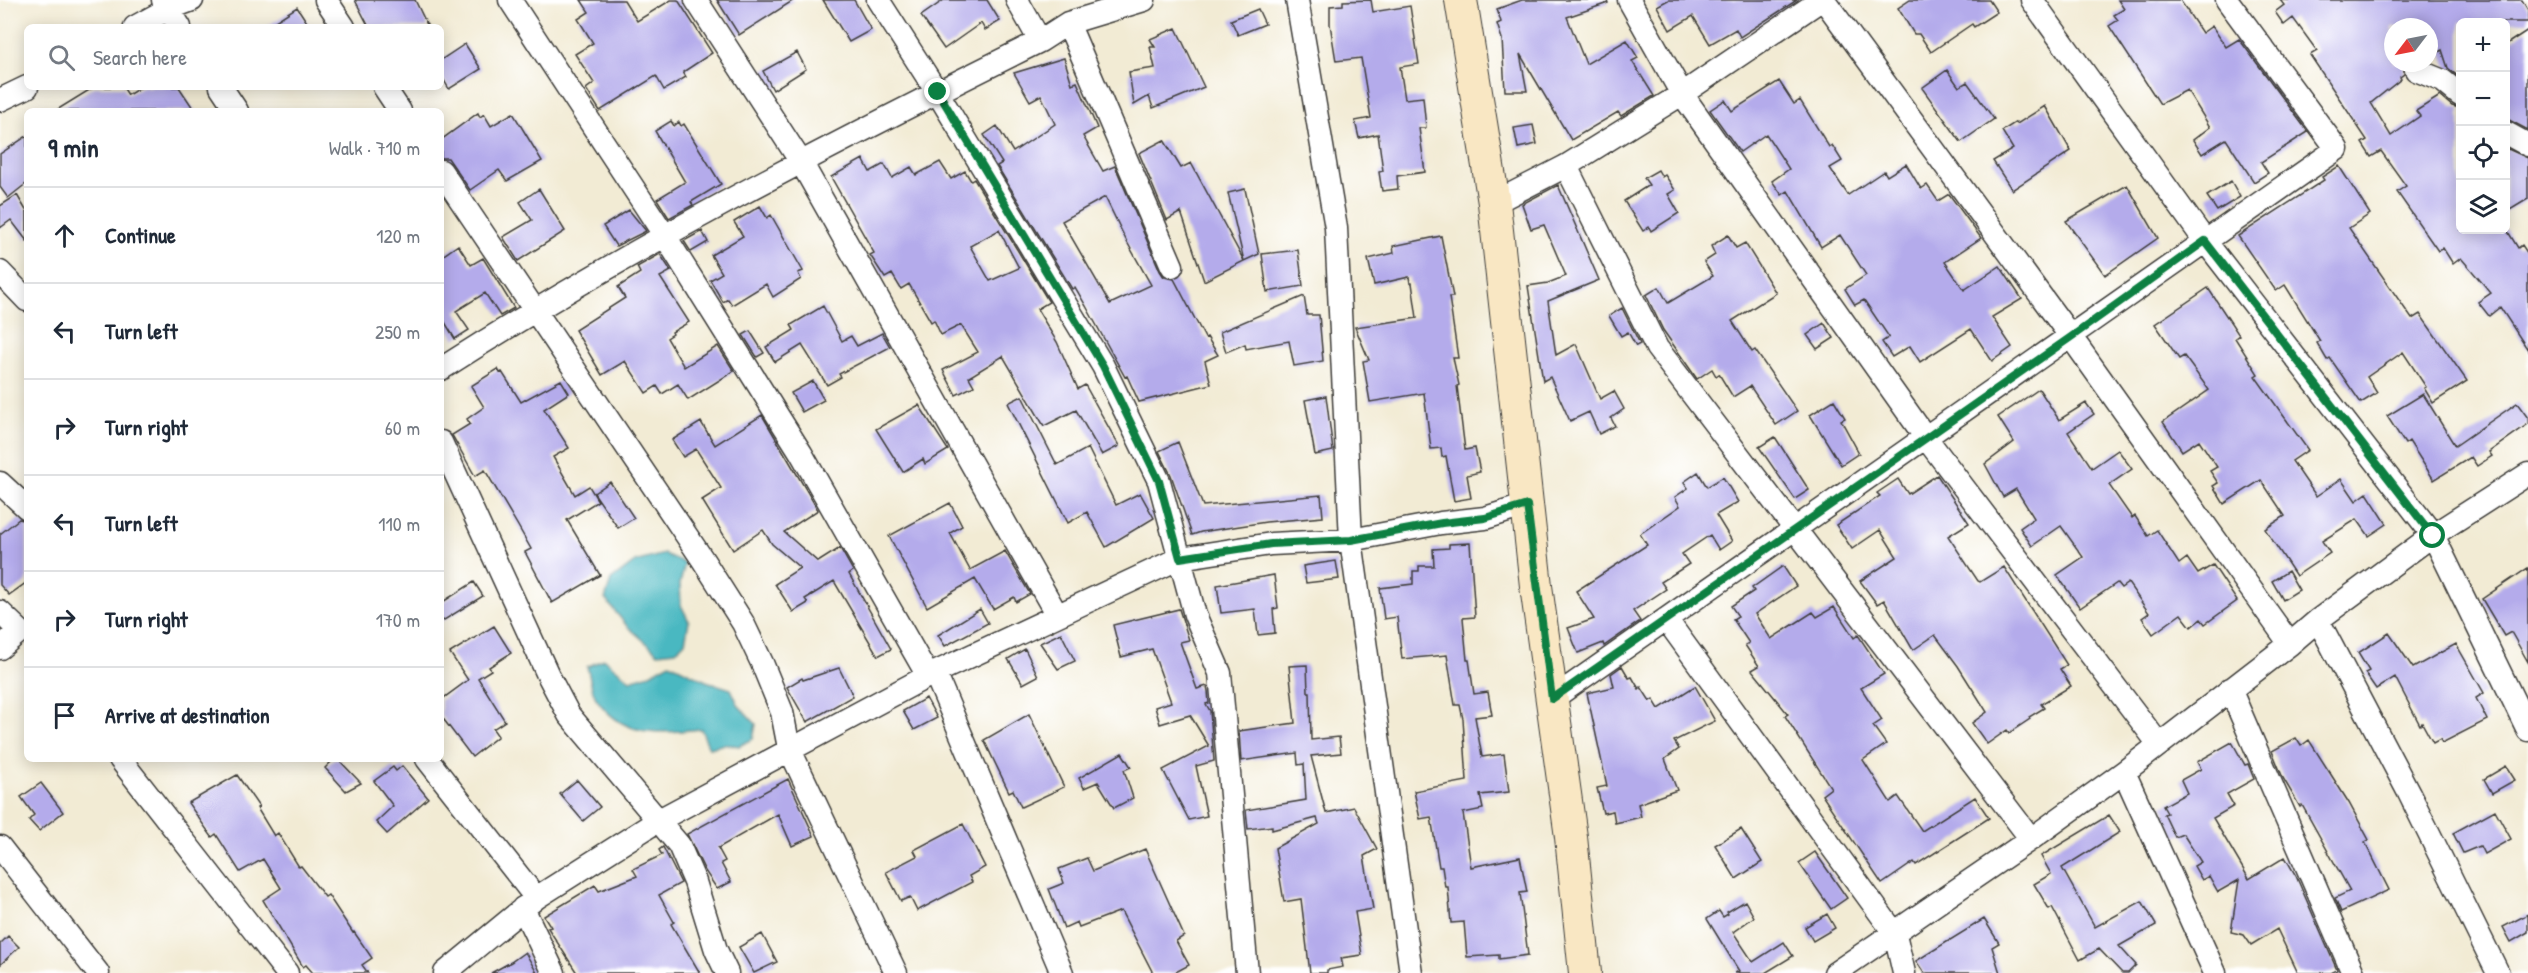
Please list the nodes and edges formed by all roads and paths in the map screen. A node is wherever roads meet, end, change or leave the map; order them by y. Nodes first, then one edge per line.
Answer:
1 (192, 0) edge
2 (326, 0) edge
3 (510, 0) edge
4 (696, 0) edge
5 (878, 0) edge
6 (1017, 0) edge
7 (1144, 0) edge
8 (1298, 0) edge
9 (1461, 0) edge
10 (1629, 0) edge
11 (1822, 0) edge
12 (2032, 0) edge
13 (2227, 0) edge
14 (170, 12) edge
15 (1068, 23) junction
16 (142, 24) edge
17 (342, 24) edge
18 (1040, 41) junction
19 (2421, 72) edge
20 (24, 88) edge
21 (223, 90) edge
22 (386, 90) edge
23 (938, 92) junction
24 (2456, 92) edge
25 (1682, 94) junction
26 (0, 100) edge
27 (235, 108) edge
28 (398, 108) edge
29 (2510, 136) edge
30 (2528, 145) edge
31 (801, 162) junction
32 (1566, 166) junction
33 (444, 175) edge
34 (1494, 203) junction
35 (665, 236) junction
36 (2205, 241) junction
37 (1172, 266) dead end
38 (0, 272) edge
39 (24, 297) edge
40 (534, 309) junction
41 (2071, 337) junction
42 (444, 367) edge
43 (1926, 438) junction
44 (444, 449) edge
45 (2528, 474) edge
46 (0, 483) edge
47 (24, 505) edge
48 (1527, 505) junction
49 (1794, 530) junction
50 (2433, 536) junction
51 (1351, 540) junction
52 (1180, 558) junction
53 (0, 612) edge
54 (1057, 615) junction
55 (1666, 619) junction
56 (2318, 620) junction
57 (24, 632) edge
58 (2290, 644) junction
59 (0, 648) edge
60 (932, 674) junction
61 (2230, 689) junction
62 (1552, 699) junction
63 (2528, 730) edge
64 (2158, 743) junction
65 (789, 748) junction
66 (122, 762) edge
67 (429, 762) edge
68 (2124, 772) junction
69 (658, 820) junction
70 (2031, 839) junction
71 (0, 847) edge
72 (530, 903) junction
73 (1895, 933) junction
74 (98, 973) edge
75 (287, 973) edge
76 (445, 973) edge
77 (554, 973) edge
78 (727, 973) edge
79 (896, 973) edge
80 (1062, 973) edge
81 (1247, 973) edge
82 (1411, 973) edge
83 (1585, 973) edge
84 (1835, 973) edge
85 (1904, 973) edge
86 (2215, 973) edge
87 (2353, 973) edge
88 (2498, 973) edge

1 - 14 street
2 - 17 street
3 - 35 street
4 - 31 street
5 - 23 street
6 - 18 street
7 - 15 street
8 - 51 street
9 - 34 main road
10 - 25 street
11 - 25 street
11 - 41 street
12 - 36 street
13 - 36 street
14 - 16 street
15 - 18 street
15 - 37 street
18 - 23 street
19 - 24 street
20 - 26 street
21 - 27 street
22 - 28 street
23 - 31 street
23 - 52 street
25 - 32 street
25 - 43 street
29 - 30 street
31 - 35 street
31 - 54 street
32 - 34 street
32 - 49 street
33 - 40 street
34 - 48 main road
35 - 40 street
35 - 60 street
36 - 41 street
36 - 50 street
38 - 39 street
40 - 42 street
40 - 65 street
41 - 43 street
41 - 58 street
43 - 49 street
43 - 64 street
44 - 69 street
45 - 50 street
46 - 47 street
48 - 51 street
48 - 62 main road
49 - 55 street
49 - 70 street
50 - 56 street
50 - 63 street
51 - 52 street
51 - 82 street
52 - 54 street
52 - 81 street
53 - 57 street
54 - 60 street
55 - 62 street
55 - 73 street
56 - 58 street
56 - 88 street
57 - 59 street
58 - 61 street
60 - 65 street
60 - 80 street
61 - 64 street
61 - 87 street
62 - 83 main road
64 - 68 street
65 - 69 street
65 - 79 street
66 - 75 street
67 - 72 street
68 - 70 street
68 - 86 street
69 - 72 street
69 - 78 street
70 - 73 street
71 - 74 street
72 - 76 street
72 - 77 street
73 - 84 street
73 - 85 street

